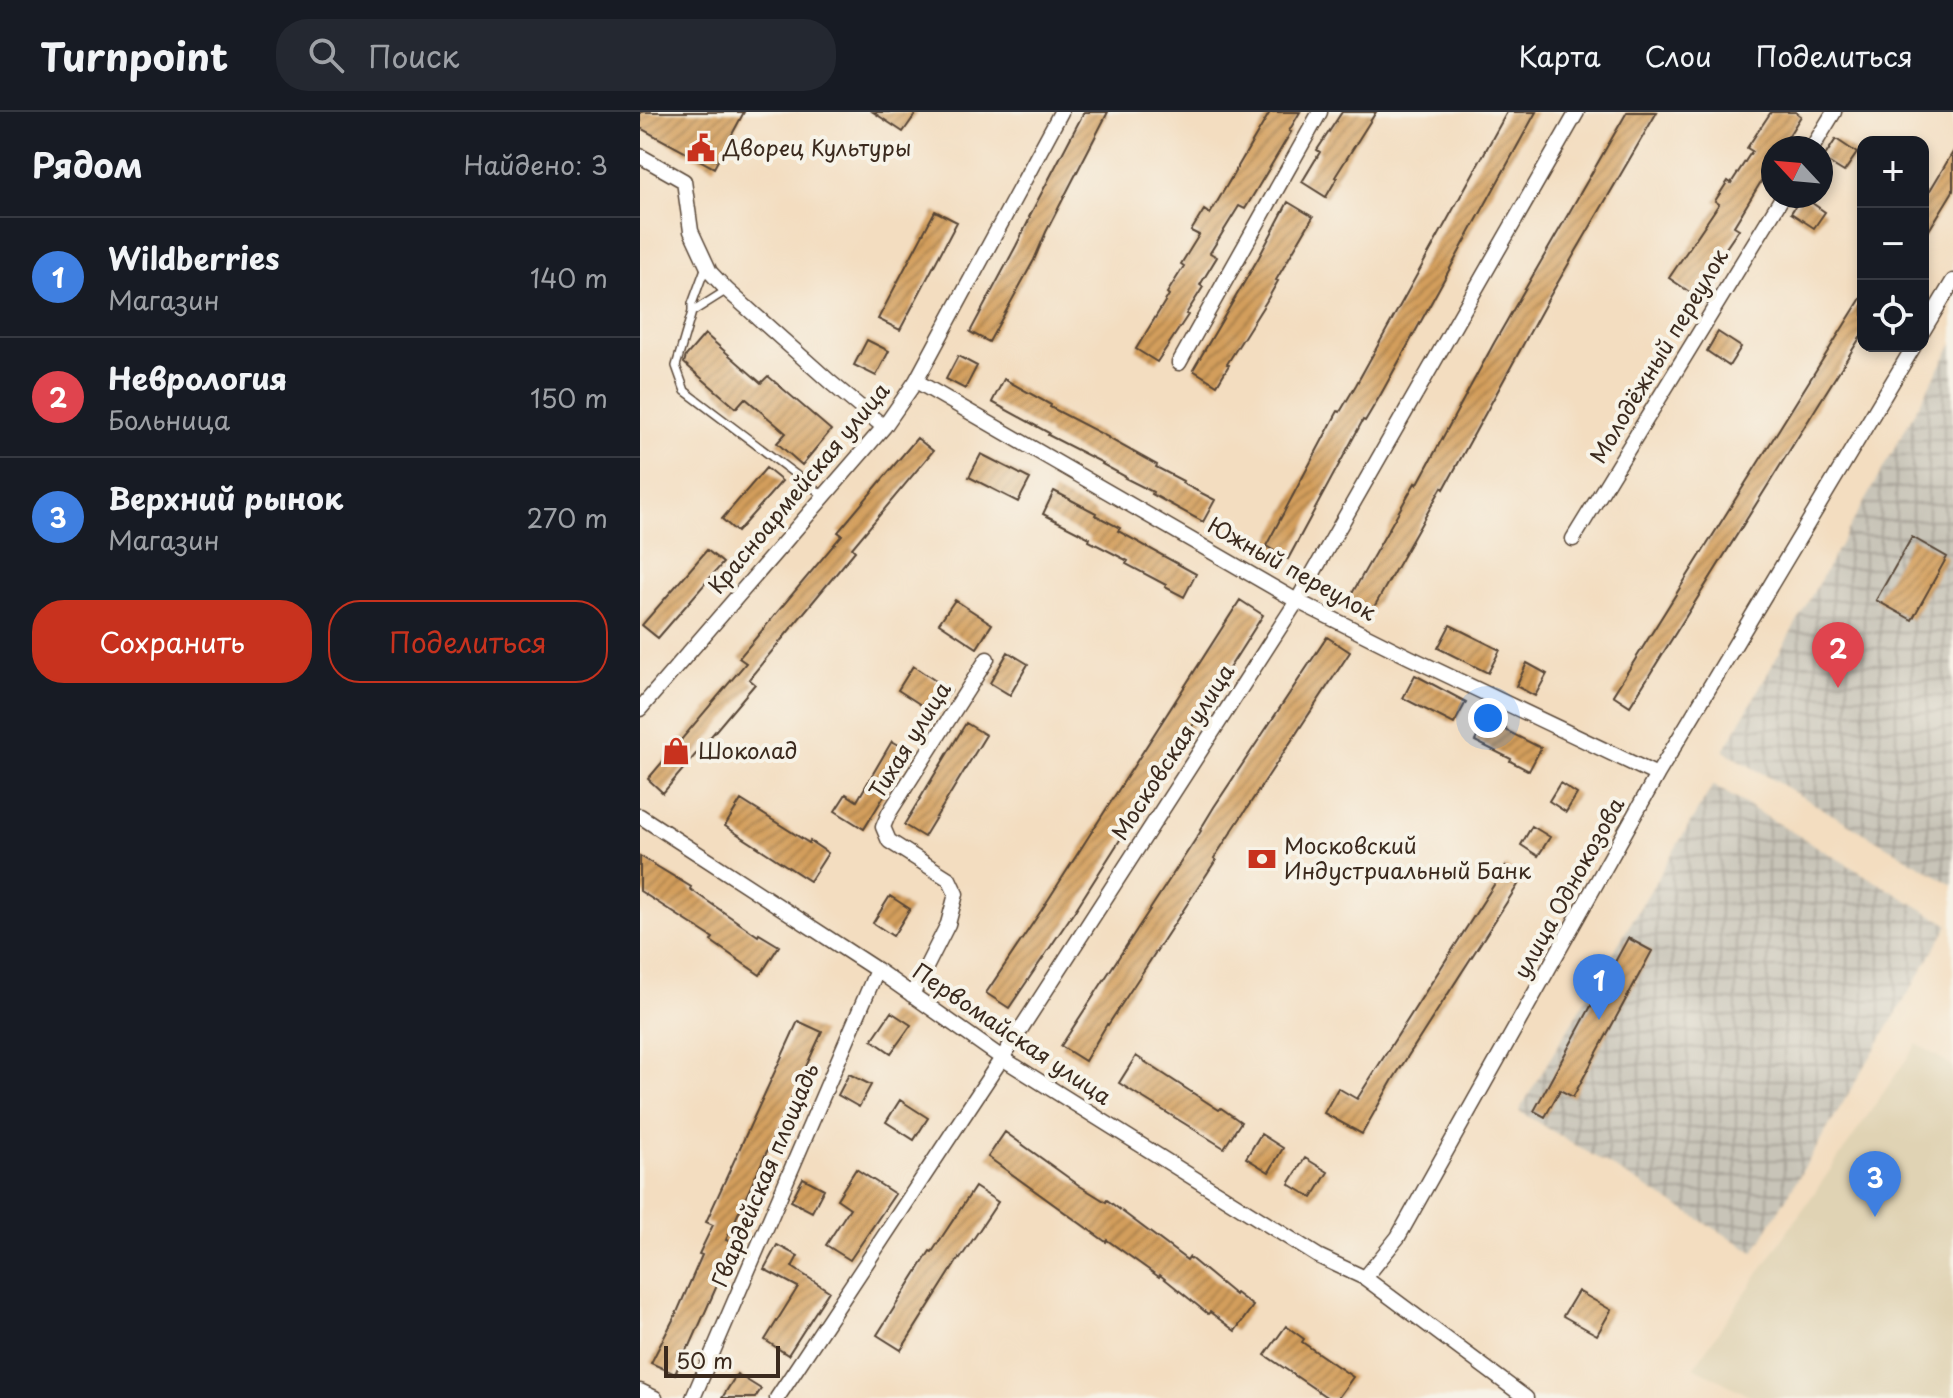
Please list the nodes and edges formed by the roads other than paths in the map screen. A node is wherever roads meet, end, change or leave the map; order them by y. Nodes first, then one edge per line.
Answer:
1 (1061, 112) edge
2 (1320, 112) edge
3 (1577, 112) edge
4 (1834, 112) edge
5 (1819, 136) edge
6 (640, 156) edge
7 (1776, 208) edge
8 (707, 264) junction
9 (1953, 281) edge
10 (727, 290) junction
11 (692, 312) junction
12 (1929, 321) edge
13 (1910, 352) edge
14 (1179, 363) dead end
15 (916, 381) junction
16 (884, 427) junction
17 (824, 496) junction
18 (1573, 539) dead end
19 (1297, 601) junction
20 (987, 659) dead end
21 (640, 709) edge
22 (1657, 775) junction
23 (640, 816) edge
24 (877, 970) junction
25 (912, 995) junction
26 (1002, 1058) junction
27 (1365, 1278) junction
28 (640, 1391) edge
29 (782, 1396) edge
30 (655, 1398) edge
31 (693, 1398) edge
32 (1526, 1398) edge

1 - 15 street, Красноармейская улица
2 - 14 street
3 - 19 street, Московская улица
4 - 5 street
6 - 8 street
7 - 18 street, Молодёжный переулок
8 - 10 street
8 - 11 lane
9 - 12 street
10 - 11 lane
10 - 16 street
11 - 17 lane
13 - 22 street, улица Однокозова
15 - 16 street, Красноармейская улица
15 - 19 street, Южный переулок
16 - 17 street, Красноармейская улица
17 - 21 street, Красноармейская улица
19 - 22 street, Южный переулок
19 - 26 street, Московская улица
20 - 25 street, Тихая улица
22 - 27 street, улица Однокозова
23 - 24 street, Первомайская улица
24 - 25 street, Первомайская улица
24 - 31 street, Гвардейская площадь
25 - 26 street, Первомайская улица
26 - 27 street, Первомайская улица
26 - 29 street, Московская улица
27 - 32 street
28 - 30 street

